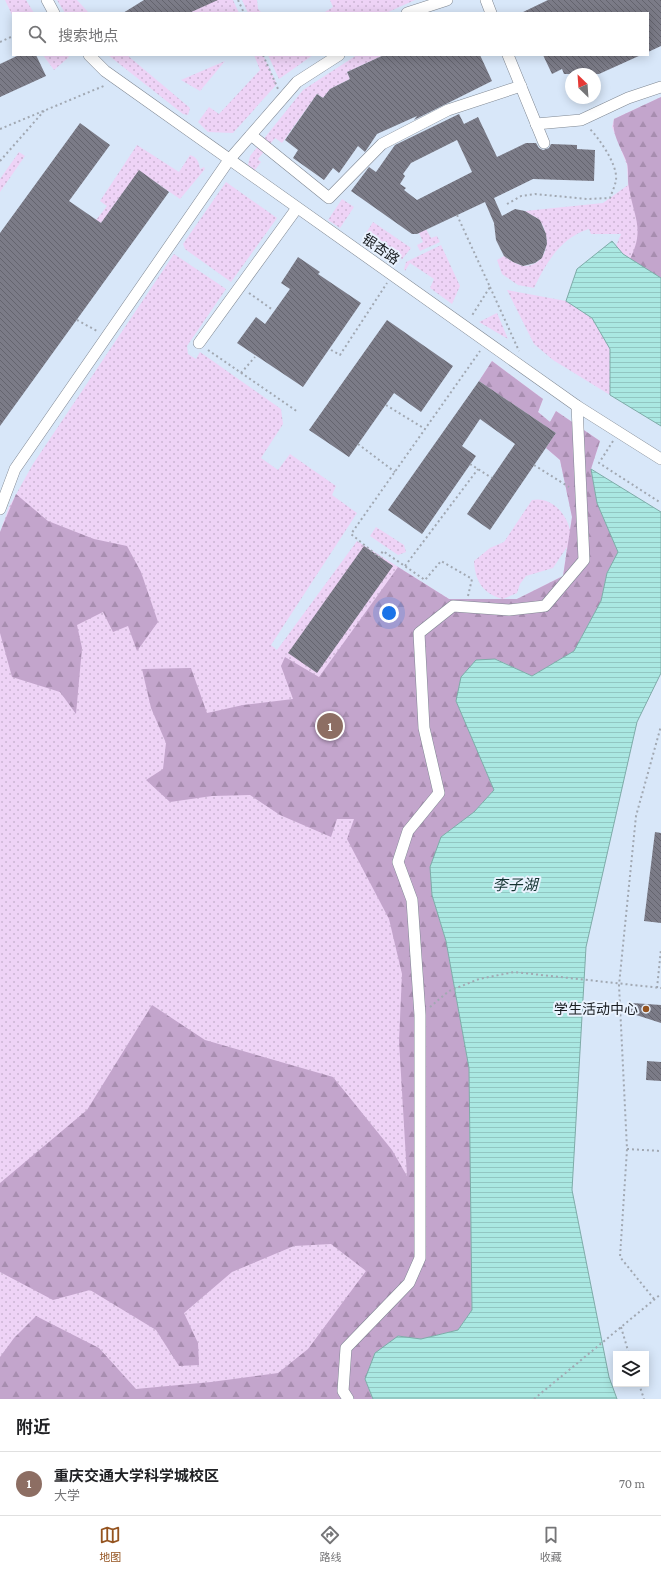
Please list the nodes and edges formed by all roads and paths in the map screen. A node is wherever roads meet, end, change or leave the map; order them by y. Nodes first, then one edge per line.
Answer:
1 (47, 0) edge
2 (238, 0) edge
3 (447, 0) edge
4 (486, 0) edge
5 (53, 12) edge
6 (244, 12) edge
7 (410, 12) edge
8 (491, 12) edge
9 (12, 36) edge
10 (0, 42) edge
11 (90, 56) edge
12 (263, 56) edge
13 (337, 56) edge
14 (508, 56) edge
15 (118, 80) junction
16 (521, 86) junction
17 (661, 87) edge
18 (283, 99) junction
19 (44, 110) junction
20 (581, 120) junction
21 (536, 124) junction
22 (0, 128) edge
23 (251, 135) junction
24 (544, 144) dead end
25 (229, 160) junction
26 (0, 161) edge
27 (507, 204) dead end
28 (297, 208) junction
29 (457, 215) dead end
30 (392, 276) junction
31 (240, 287) junction
32 (490, 287) junction
33 (273, 310) dead end
34 (77, 320) dead end
35 (465, 327) junction
36 (107, 337) junction
37 (486, 342) junction
38 (199, 343) joint
39 (331, 350) dead end
40 (520, 351) dead end
41 (254, 357) dead end
42 (241, 373) junction
43 (386, 405) dead end
44 (577, 406) junction
45 (298, 412) dead end
46 (425, 430) junction
47 (618, 433) junction
48 (358, 444) dead end
49 (661, 459) edge
50 (470, 464) dead end
51 (534, 466) dead end
52 (478, 469) junction
53 (395, 472) junction
54 (492, 478) dead end
55 (581, 495) junction
56 (661, 503) edge
57 (0, 510) edge
58 (405, 566) junction
59 (466, 607) junction
60 (661, 726) edge
61 (661, 949) edge
62 (619, 985) junction
63 (657, 988) junction
64 (661, 988) edge
65 (420, 1015) junction
66 (627, 1149) junction
67 (661, 1151) edge
68 (661, 1294) edge
69 (654, 1299) junction
70 (621, 1327) junction
71 (628, 1351) edge
72 (640, 1387) edge
73 (348, 1399) edge
74 (534, 1399) edge
75 (644, 1399) edge

1 - 5 street
2 - 6 path
3 - 7 street
4 - 8 street
9 - 10 path
11 - 15 street, 银杏路
12 - 18 path
13 - 18 street
14 - 16 street
15 - 19 path
15 - 25 street, 银杏路
16 - 21 street
16 - 23 street
17 - 20 street
18 - 23 street
19 - 22 path
19 - 26 path
20 - 21 street
20 - 27 path
21 - 24 street
23 - 25 street
25 - 28 street, 银杏路
25 - 36 street
28 - 30 street, 银杏路
28 - 31 street
29 - 32 path
30 - 35 street, 银杏路
30 - 39 path
31 - 33 path
31 - 38 street
32 - 35 path
32 - 40 path
34 - 36 path
35 - 37 street, 银杏路
36 - 57 street
37 - 44 street, 银杏路
37 - 46 path
38 - 42 path
41 - 42 path
42 - 45 path
43 - 46 path
44 - 47 street, 银杏路
44 - 55 street
46 - 53 path
47 - 49 street, 银杏路
47 - 56 path
48 - 53 path
50 - 52 path
51 - 55 path
52 - 54 path
52 - 58 path
53 - 58 path
55 - 59 street
58 - 59 path
59 - 65 street
60 - 62 path
61 - 63 path
62 - 63 path
62 - 65 path
62 - 66 path
63 - 64 path
65 - 73 street
66 - 67 path
66 - 69 path
68 - 69 path
69 - 70 path
70 - 71 path
70 - 74 path
72 - 75 path

